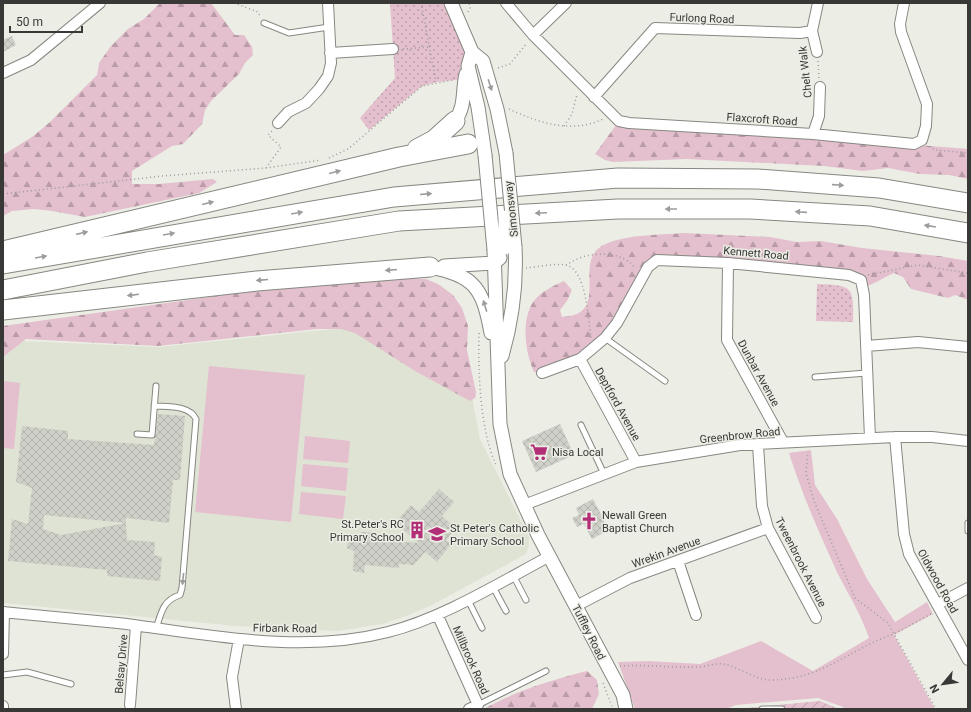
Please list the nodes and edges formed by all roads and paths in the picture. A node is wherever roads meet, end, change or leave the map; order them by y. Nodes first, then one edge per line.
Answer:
1 (100, 3) edge
2 (234, 3) edge
3 (328, 3) edge
4 (421, 3) edge
5 (451, 3) edge
6 (469, 3) edge
7 (506, 3) edge
8 (566, 3) edge
9 (818, 3) edge
10 (904, 3) edge
11 (470, 8) dead end
12 (264, 23) joint
13 (329, 27) junction
14 (812, 31) junction
15 (533, 36) junction
16 (428, 47) junction
17 (394, 50) joint
18 (472, 52) junction
19 (817, 52) joint
20 (330, 53) junction
21 (468, 66) junction
22 (496, 69) dead end
23 (3, 73) edge
24 (458, 80) dead end
25 (436, 82) junction
26 (579, 82) junction
27 (820, 88) joint
28 (594, 97) junction
29 (507, 108) dead end
30 (612, 115) junction
31 (455, 122) joint
32 (278, 123) joint
33 (564, 126) junction
34 (813, 134) junction
35 (503, 140) junction
36 (918, 142) junction
37 (475, 143) junction
38 (968, 153) edge
39 (399, 157) junction
40 (266, 168) junction
41 (3, 194) edge
42 (968, 203) edge
43 (968, 233) edge
44 (505, 248) junction
45 (3, 251) edge
46 (494, 263) junction
47 (728, 263) junction
48 (3, 264) edge
49 (566, 265) junction
50 (430, 267) junction
51 (524, 269) dead end
52 (968, 273) edge
53 (642, 277) junction
54 (854, 277) junction
55 (3, 290) edge
56 (3, 310) edge
57 (605, 338) junction
58 (866, 346) junction
59 (968, 347) edge
60 (593, 348) junction
61 (580, 359) junction
62 (498, 372) junction
63 (542, 373) dead end
64 (867, 373) junction
65 (815, 377) dead end
66 (665, 381) dead end
67 (156, 386) dead end
68 (154, 406) junction
69 (581, 425) dead end
70 (137, 434) dead end
71 (895, 437) junction
72 (870, 438) junction
73 (809, 441) junction
74 (968, 441) edge
75 (783, 442) junction
76 (758, 445) junction
77 (636, 462) junction
78 (604, 474) junction
79 (524, 505) junction
80 (968, 523) edge
81 (768, 528) junction
82 (968, 531) edge
83 (550, 556) junction
84 (678, 561) junction
85 (513, 575) junction
86 (493, 586) junction
87 (968, 588) edge
88 (468, 599) junction
89 (526, 600) dead end
90 (576, 606) junction
91 (939, 606) junction
92 (506, 611) dead end
93 (4, 612) edge
94 (696, 614) dead end
95 (438, 616) junction
96 (816, 618) dead end
97 (136, 626) junction
98 (482, 628) dead end
99 (156, 629) junction
100 (894, 634) junction
101 (240, 638) junction
102 (3, 654) edge
103 (968, 660) edge
104 (609, 670) junction
105 (546, 671) dead end
106 (3, 675) edge
107 (71, 684) dead end
108 (130, 705) dead end
109 (473, 707) edge
110 (236, 709) edge
111 (626, 709) edge
112 (762, 709) edge
113 (782, 709) edge
114 (936, 709) edge

1 - 23 street
2 - 12 path
3 - 13 street
4 - 16 path
5 - 18 street, Simonsway
6 - 11 path
7 - 15 street, Flaxcroft Road
8 - 15 street
9 - 14 street
10 - 36 street
12 - 13 lane
13 - 20 street
14 - 19 street, Chelt Walk
14 - 28 street, Furlong Road
15 - 22 path
15 - 26 street, Flaxcroft Road
16 - 17 path
16 - 25 path
17 - 20 street
18 - 21 street, Simonsway
18 -> 35 street, Simonsway
19 - 27 path, Chelt Walk
20 - 32 street
21 - 31 street
21 - 37 street, Simonsway
24 - 25 path
25 - 40 path
26 - 28 street, Flaxcroft Road
26 - 33 path
27 - 34 street, Chelt Walk
28 - 30 street, Flaxcroft Road
29 - 33 path
30 - 33 path
30 - 34 street, Flaxcroft Road
31 - 39 highway
32 - 40 path
34 - 36 street, Flaxcroft Road
35 - 37 street
35 - 44 street, Simonsway, bridge
36 - 38 path
37 - 39 highway
37 - 44 street, Simonsway, bridge
45 -> 39 highway
40 - 41 path
48 -> 42 highway
43 -> 55 highway
44 - 46 street, Simonsway
44 - 62 street, Simonsway
46 - 50 street
46 - 62 street, Simonsway
47 - 53 street, Kennett Road
47 - 54 street, Kennett Road
47 - 75 street, Dunbar Avenue
49 - 51 path
49 - 53 path
49 - 60 path
50 -> 56 highway
62 -> 50 street
52 - 54 path
53 - 57 street, Kennett Road
54 - 58 street
57 - 60 street, Kennett Road
57 - 66 lane
58 - 59 street
58 - 64 street
60 - 61 street, Kennett Road
61 - 63 street, Kennett Road
61 - 77 street, Deptford Avenue
62 - 79 street, Simonsway
64 - 65 lane
64 - 72 street
67 - 68 lane
68 - 70 lane
68 -> 99 lane
69 - 78 lane
71 - 72 street, Greenbrow Road
71 - 74 street, Greenbrow Road
71 - 91 street, Oldwood Road
72 - 73 street, Greenbrow Road
73 - 75 street, Greenbrow Road
73 - 100 path
75 - 76 street, Greenbrow Road
76 - 77 street, Greenbrow Road
76 - 81 street, Tweenbrook Avenue
77 - 78 street, Greenbrow Road
78 - 79 street, Greenbrow Road
79 - 83 street, Simonsway
80 - 82 lane
81 - 84 street, Wrekin Avenue
81 - 96 street, Tweenbrook Avenue
83 - 85 street, Firbank Road
83 - 90 street, Tuffley Road
84 - 90 street, Wrekin Avenue
84 - 94 street
85 - 86 street, Firbank Road
85 - 89 lane
86 - 88 street, Firbank Road
86 - 92 lane
87 - 91 street
88 - 95 street, Firbank Road
88 - 98 lane
90 - 104 street, Tuffley Road
91 - 100 path
91 - 103 street, Oldwood Road
93 - 97 street, Firbank Road
93 - 102 street
95 - 101 street, Firbank Road
95 - 109 street, Millbrook Road
97 - 99 street, Firbank Road
97 - 108 street, Belsay Drive
99 - 101 street, Firbank Road
100 - 104 path
100 - 114 path
101 - 110 street
104 - 111 street, Tuffley Road
105 - 109 lane
106 - 107 lane
112 - 113 lane

